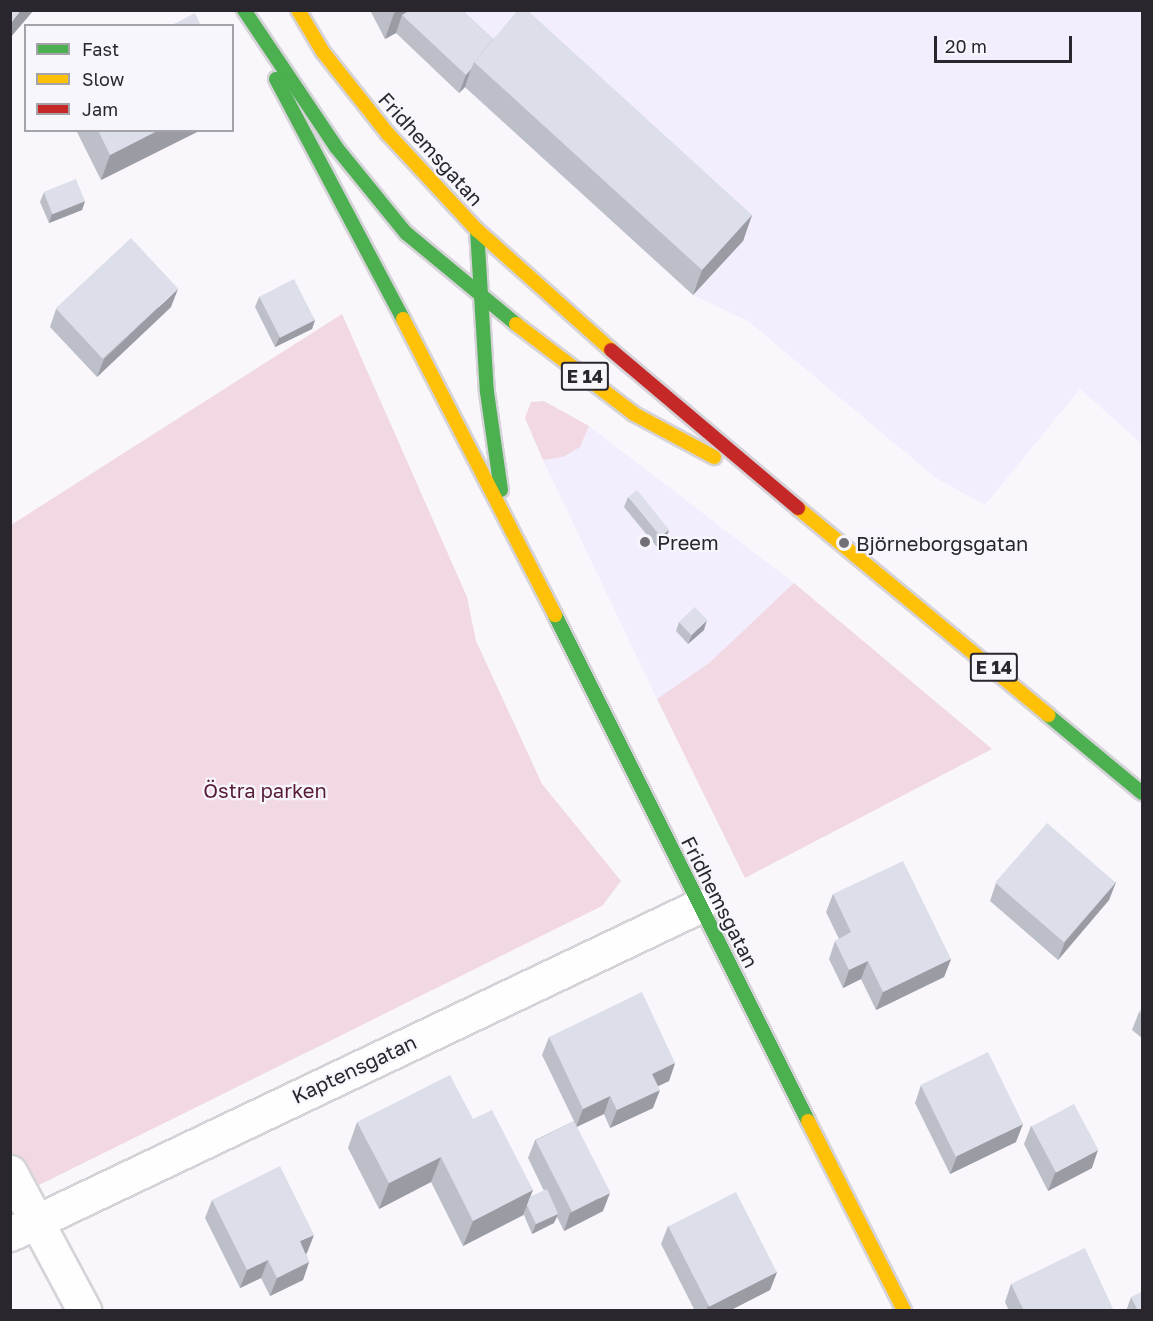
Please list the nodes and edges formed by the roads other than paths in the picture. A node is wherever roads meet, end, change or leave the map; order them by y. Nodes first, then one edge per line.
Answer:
1 (242, 10) edge
2 (298, 10) edge
3 (477, 230) junction
4 (482, 298) junction
5 (781, 494) junction
6 (504, 510) junction
7 (1143, 793) edge
8 (699, 906) junction
9 (10, 1172) edge
10 (24, 1227) edge
11 (84, 1311) edge
12 (904, 1311) edge

1 - 4 main road, Fridhemsgatan / E 14
1 - 6 main road, Fridhemsgatan
2 - 3 main road, Fridhemsgatan / E 14
3 - 4 main road, Fridhemsgatan
3 - 5 main road, E 14
4 - 5 main road, E 14
4 - 6 main road, Fridhemsgatan
5 - 7 main road, E 14
6 - 8 main road, Fridhemsgatan
8 - 10 street, Kaptensgatan
8 - 12 main road, Fridhemsgatan
9 - 10 street
10 - 11 street

